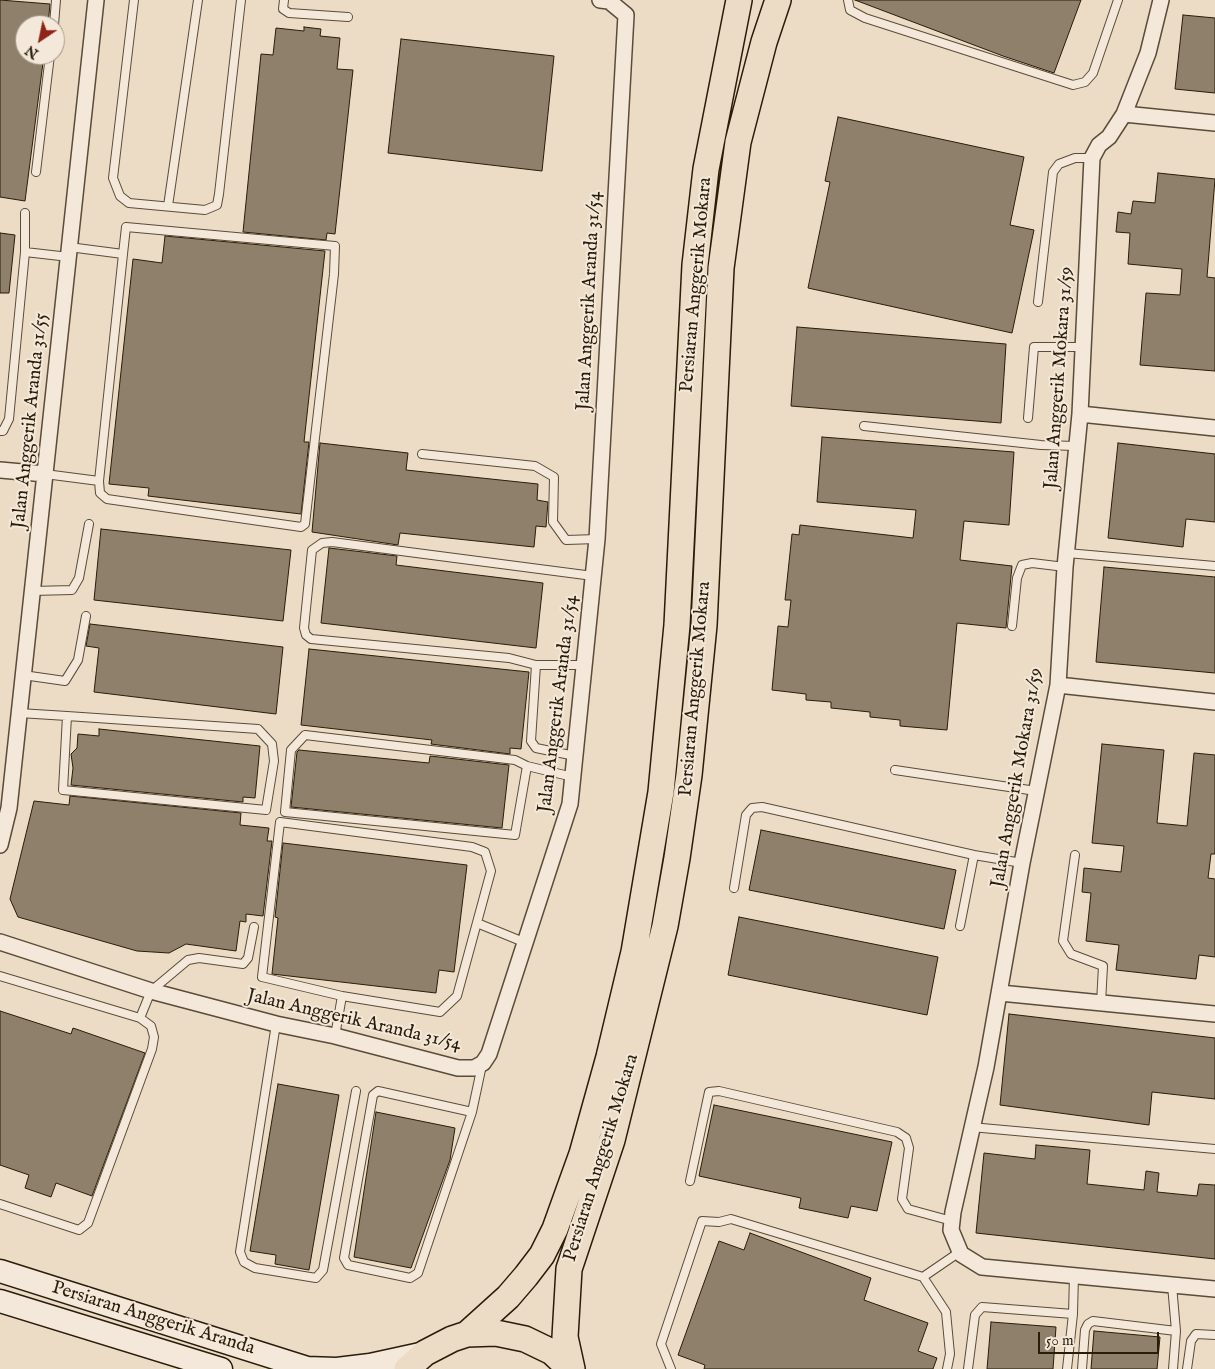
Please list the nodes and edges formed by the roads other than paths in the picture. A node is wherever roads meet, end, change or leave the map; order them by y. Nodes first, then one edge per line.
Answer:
1 (56, 0) edge
2 (96, 0) edge
3 (134, 0) edge
4 (198, 0) edge
5 (241, 0) edge
6 (284, 0) edge
7 (600, 0) edge
8 (739, 0) edge
9 (778, 0) edge
10 (848, 0) edge
11 (1118, 0) edge
12 (1160, 0) edge
13 (55, 15) edge
14 (348, 17) dead end
15 (49, 65) edge
16 (1124, 114) junction
17 (1215, 123) edge
18 (1092, 158) junction
19 (36, 172) dead end
20 (168, 206) junction
21 (25, 213) dead end
22 (25, 252) junction
23 (69, 252) junction
24 (123, 254) junction
25 (1038, 302) dead end
26 (1084, 347) junction
27 (1080, 414) junction
28 (1028, 418) dead end
29 (864, 426) dead end
30 (1215, 428) edge
31 (0, 431) edge
32 (1076, 446) junction
33 (422, 454) dead end
34 (0, 470) edge
35 (45, 474) junction
36 (99, 482) junction
37 (89, 524) dead end
38 (597, 540) junction
39 (1066, 560) junction
40 (1215, 566) edge
41 (593, 576) junction
42 (32, 591) junction
43 (86, 616) dead end
44 (1012, 626) dead end
45 (536, 665) junction
46 (584, 665) junction
47 (23, 675) junction
48 (1058, 685) junction
49 (1215, 702) edge
50 (19, 713) junction
51 (67, 716) junction
52 (575, 756) junction
53 (527, 766) junction
54 (895, 770) dead end
55 (573, 777) junction
56 (1036, 791) junction
57 (0, 845) edge
58 (974, 855) junction
59 (1075, 855) dead end
60 (1022, 863) junction
61 (734, 888) dead end
62 (476, 923) junction
63 (254, 926) dead end
64 (960, 926) dead end
65 (0, 942) edge
66 (526, 943) junction
67 (0, 976) edge
68 (151, 991) junction
69 (1000, 993) junction
70 (342, 996) junction
71 (1101, 1003) junction
72 (1215, 1014) edge
73 (140, 1018) junction
74 (276, 1024) junction
75 (335, 1036) junction
76 (483, 1063) junction
77 (356, 1091) dead end
78 (472, 1112) junction
79 (971, 1127) junction
80 (1215, 1149) edge
81 (690, 1181) dead end
82 (0, 1204) edge
83 (952, 1221) junction
84 (961, 1251) junction
85 (0, 1271) edge
86 (1074, 1275) junction
87 (924, 1277) junction
88 (1172, 1285) junction
89 (1215, 1289) edge
90 (0, 1301) edge
91 (1073, 1314) junction
92 (1176, 1331) junction
93 (467, 1334) junction
94 (1215, 1335) edge
95 (416, 1361) edge
96 (221, 1369) edge
97 (337, 1369) edge
98 (571, 1369) edge
99 (671, 1369) edge
100 (946, 1369) edge
101 (968, 1369) edge
102 (1067, 1369) edge
103 (1082, 1369) edge
104 (1173, 1369) edge
105 (1187, 1369) edge

1 - 13 lane
2 - 23 street, Jalan Anggerik Aranda 31/55
3 - 20 lane
4 - 20 lane
5 - 20 lane
6 - 14 lane
7 - 38 street, Jalan Anggerik Aranda 31/54
8 - 93 main road, Persiaran Anggerik Mokara
9 - 98 main road, Persiaran Anggerik Mokara
10 - 11 lane
12 - 16 street
15 - 19 lane
16 - 17 street
16 - 18 street
18 - 25 lane
18 - 26 street, Jalan Anggerik Mokara 31/59
21 - 22 lane
22 - 23 lane
22 - 31 lane
23 - 24 lane
23 - 35 street, Jalan Anggerik Aranda 31/55
24 - 36 lane
24 - 36 lane
26 - 27 street, Jalan Anggerik Mokara 31/59
26 - 28 lane
27 - 30 street
27 - 32 street, Jalan Anggerik Mokara 31/59
29 - 32 lane
32 - 39 street, Jalan Anggerik Mokara 31/59
33 - 38 lane
34 - 35 street
35 - 36 lane
35 - 42 street, Jalan Anggerik Aranda 31/55
37 - 42 lane
38 - 41 street, Jalan Anggerik Aranda 31/54
39 - 40 lane
39 - 44 lane
39 - 48 street, Jalan Anggerik Mokara 31/59
41 - 45 lane
41 - 46 street, Jalan Anggerik Aranda 31/54
42 - 47 street, Jalan Anggerik Aranda 31/55
43 - 47 lane
45 - 46 lane
45 - 52 lane
46 - 52 street, Jalan Anggerik Aranda 31/54
47 - 50 street, Jalan Anggerik Aranda 31/55
48 - 49 street
48 - 56 street, Jalan Anggerik Mokara 31/59
50 - 51 lane
50 - 57 street, Jalan Anggerik Aranda 31/55
51 - 51 lane
52 - 55 street, Jalan Anggerik Aranda 31/54
53 - 53 lane
53 - 55 lane
54 - 56 lane
55 - 66 street, Jalan Anggerik Aranda 31/54
56 - 60 street, Jalan Anggerik Mokara 31/59
58 - 60 lane
58 - 61 lane
58 - 64 lane
59 - 71 lane
60 - 69 street, Jalan Anggerik Mokara 31/59
62 - 66 lane
62 - 70 lane
62 - 70 lane
63 - 68 lane
65 - 68 street, Jalan Anggerik Aranda 31/54
66 - 76 street, Jalan Anggerik Aranda 31/54
67 - 73 lane
68 - 73 lane
68 - 74 street, Jalan Anggerik Aranda 31/54
69 - 71 street
69 - 79 street, Jalan Anggerik Mokara 31/59
70 - 75 lane
71 - 72 street
73 - 82 lane
74 - 75 street, Jalan Anggerik Aranda 31/54
74 - 77 lane
75 - 76 street, Jalan Anggerik Aranda 31/54
76 - 78 lane
78 - 78 lane
79 - 80 lane
79 - 83 street, Jalan Anggerik Mokara 31/59
81 - 83 lane
83 - 84 street, Jalan Anggerik Mokara 31/59
84 - 86 street
84 - 87 lane
85 - 97 main road, Persiaran Anggerik Aranda
86 - 88 street
86 - 91 lane
87 - 99 lane
87 - 100 lane
88 - 89 street
88 - 92 lane
90 - 96 main road, Persiaran Anggerik Aranda
91 - 101 lane
91 - 102 lane
92 - 103 lane
92 - 104 lane
93 - 95 main road
93 - 98 main road
94 - 105 lane
95 - 97 main road, Persiaran Anggerik Aranda

